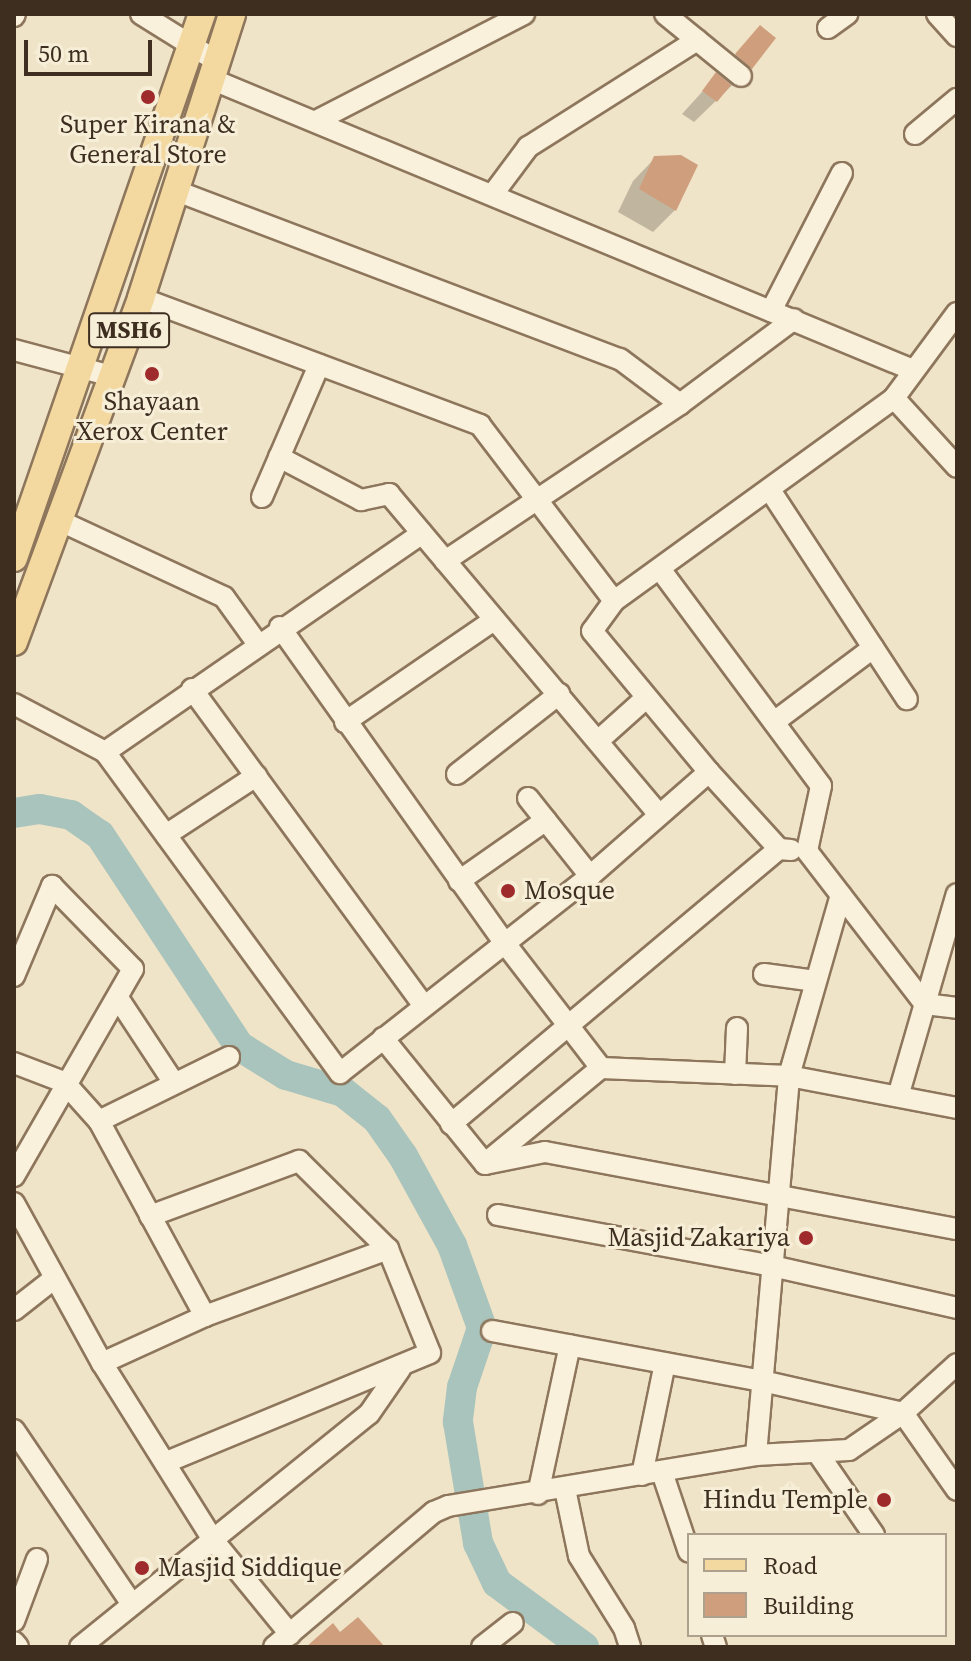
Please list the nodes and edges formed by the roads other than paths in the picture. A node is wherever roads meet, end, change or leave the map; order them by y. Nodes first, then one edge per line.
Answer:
1 (141, 14) edge
2 (202, 14) edge
3 (232, 14) edge
4 (524, 14) edge
5 (665, 14) edge
6 (847, 14) edge
7 (937, 14) edge
8 (828, 28) dead end
9 (957, 36) edge
10 (697, 40) junction
11 (191, 45) junction
12 (213, 69) junction
13 (741, 76) dead end
14 (957, 99) edge
15 (316, 121) junction
16 (915, 134) dead end
17 (842, 173) dead end
18 (174, 190) junction
19 (493, 194) junction
20 (141, 298) junction
21 (771, 311) junction
22 (957, 313) edge
23 (794, 319) junction
24 (14, 350) edge
25 (319, 365) junction
26 (83, 368) junction
27 (913, 370) junction
28 (112, 376) junction
29 (894, 398) junction
30 (680, 404) junction
31 (279, 457) junction
32 (957, 467) edge
33 (770, 490) junction
34 (262, 497) dead end
35 (538, 503) junction
36 (58, 520) junction
37 (422, 533) junction
38 (14, 558) edge
39 (445, 561) junction
40 (660, 569) junction
41 (614, 601) junction
42 (494, 620) junction
43 (280, 627) junction
44 (14, 642) edge
45 (257, 643) junction
46 (873, 648) junction
47 (192, 689) junction
48 (559, 694) junction
49 (646, 698) junction
50 (907, 699) dead end
51 (14, 704) edge
52 (345, 722) junction
53 (774, 722) junction
54 (598, 741) junction
55 (105, 752) junction
56 (709, 772) junction
57 (457, 774) dead end
58 (256, 776) junction
59 (528, 798) dead end
60 (659, 815) junction
61 (546, 820) junction
62 (166, 835) junction
63 (779, 849) junction
64 (807, 851) junction
65 (590, 876) junction
66 (459, 881) junction
67 (957, 894) edge
68 (841, 895) junction
69 (504, 942) junction
70 (764, 974) dead end
71 (14, 976) edge
72 (816, 981) junction
73 (118, 998) junction
74 (925, 1004) junction
75 (424, 1006) junction
76 (957, 1008) edge
77 (567, 1027) junction
78 (737, 1028) dead end
79 (383, 1038) junction
80 (229, 1057) dead end
81 (14, 1063) edge
82 (601, 1068) junction
83 (735, 1074) junction
84 (789, 1076) junction
85 (64, 1082) junction
86 (174, 1083) junction
87 (899, 1093) junction
88 (957, 1108) edge
89 (99, 1121) junction
90 (451, 1124) junction
91 (485, 1164) junction
92 (14, 1176) edge
93 (779, 1195) junction
94 (14, 1203) edge
95 (498, 1215) dead end
96 (150, 1216) junction
97 (957, 1229) edge
98 (388, 1249) junction
99 (772, 1266) junction
100 (55, 1278) junction
101 (957, 1308) edge
102 (14, 1310) edge
103 (205, 1316) junction
104 (492, 1331) dead end
105 (570, 1345) junction
106 (102, 1363) junction
107 (665, 1363) junction
108 (957, 1364) edge
109 (400, 1369) junction
110 (762, 1381) junction
111 (903, 1413) junction
112 (14, 1430) edge
113 (817, 1452) junction
114 (756, 1455) junction
115 (165, 1463) junction
116 (652, 1474) junction
117 (565, 1489) junction
118 (957, 1490) edge
119 (538, 1494) junction
120 (873, 1533) edge
121 (213, 1540) junction
122 (687, 1547) edge
123 (37, 1559) dead end
124 (132, 1604) junction
125 (14, 1621) edge
126 (513, 1623) dead end
127 (282, 1640) edge
128 (14, 1642) edge
129 (18, 1647) edge
130 (80, 1647) edge
131 (482, 1647) edge
132 (630, 1647) edge

1 - 11 street
2 - 11 main road, MSH6
3 - 12 main road, MSH6
4 - 15 street
5 - 10 street
6 - 8 street
7 - 9 street
10 - 13 street
10 - 19 street
11 - 12 street
11 - 26 main road, MSH6
12 - 15 street
12 - 18 main road, MSH6
14 - 16 street
15 - 19 street
17 - 21 street
18 - 20 main road, MSH6
18 - 30 street
19 - 21 street
20 - 25 street
20 - 28 main road, MSH6
21 - 23 street
22 - 27 street
23 - 27 street
23 - 30 street
24 - 26 street
25 - 31 street
25 - 35 street
26 - 28 street
26 - 38 main road, MSH6
27 - 29 street
28 - 36 main road, MSH6
29 - 32 street
29 - 33 street
30 - 35 street
31 - 34 street
31 - 37 street
33 - 40 street
33 - 46 street
35 - 39 street
35 - 41 street
36 - 44 main road, MSH6
36 - 45 street
37 - 39 street
37 - 43 street
39 - 42 street
40 - 41 street
40 - 53 street
41 - 49 street
42 - 48 street
42 - 52 street
43 - 45 street
43 - 52 street
45 - 47 street
46 - 50 street
46 - 53 street
47 - 55 street
47 - 58 street
48 - 54 street
48 - 57 street
49 - 54 street
49 - 56 street
51 - 55 street
52 - 66 street
53 - 64 street
54 - 60 street
55 - 62 street
56 - 60 street
56 - 63 street
58 - 62 street
58 - 75 street
59 - 61 street
60 - 65 street
61 - 65 street
61 - 66 street
62 - 79 street
63 - 64 street
63 - 77 street
64 - 68 street
65 - 69 street
66 - 69 street
67 - 74 street
68 - 72 street
68 - 74 street
69 - 75 street
69 - 77 street
70 - 72 street
71 - 73 street
72 - 84 street
73 - 85 street
73 - 86 street
74 - 76 street
74 - 87 street
75 - 79 street
77 - 82 street
77 - 90 street
78 - 83 street
79 - 90 street
80 - 86 street
81 - 85 street
82 - 83 street
82 - 91 street
83 - 84 street
84 - 87 street
84 - 93 street
85 - 89 street
85 - 92 street
86 - 89 street
87 - 88 street
89 - 96 street
90 - 91 street
91 - 93 street
93 - 97 street
93 - 99 street
94 - 100 street
95 - 99 street
96 - 98 street
96 - 103 street
98 - 103 street
98 - 109 street
99 - 101 street
99 - 110 street
100 - 102 street
100 - 106 street
103 - 106 street
104 - 105 street
105 - 107 street
105 - 119 street
106 - 115 street
107 - 110 street
107 - 116 street
108 - 111 street
109 - 115 street
109 - 121 street
110 - 111 street
110 - 114 street
111 - 113 street
111 - 118 street
112 - 124 street
113 - 114 street
113 - 120 street
114 - 116 street
115 - 121 street
116 - 117 street
116 - 122 street
117 - 119 street
117 - 132 street
119 - 127 street
121 - 124 street
121 - 127 street
123 - 125 street
124 - 130 street
126 - 131 street
128 - 129 street

